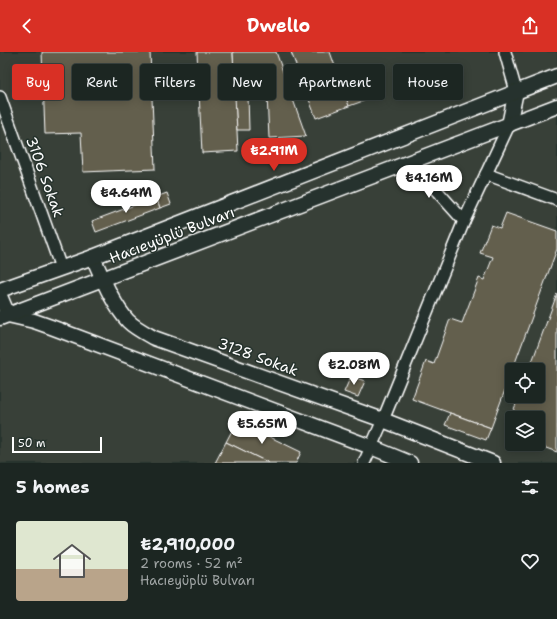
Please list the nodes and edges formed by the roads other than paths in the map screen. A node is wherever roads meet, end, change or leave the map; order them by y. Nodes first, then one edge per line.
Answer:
1 (505, 52) edge
2 (557, 76) edge
3 (516, 91) junction
4 (0, 97) edge
5 (557, 106) edge
6 (509, 125) junction
7 (411, 162) junction
8 (486, 174) junction
9 (557, 200) edge
10 (464, 221) junction
11 (93, 257) junction
12 (61, 268) junction
13 (103, 279) junction
14 (0, 290) edge
15 (0, 296) edge
16 (4, 316) edge
17 (383, 420) junction
18 (371, 447) junction
19 (364, 463) edge
20 (410, 463) edge
21 (493, 463) edge

1 - 3 street
2 - 3 street, Hacıeyüplü Bulvarı
3 - 6 street
3 - 11 street, Hacıeyüplü Bulvarı
4 - 12 street, 3106 Sokak
5 - 6 street, Hacıeyüplü Bulvarı
6 - 7 street, Hacıeyüplü Bulvarı
6 - 8 street
7 - 10 street
7 - 13 street, Hacıeyüplü Bulvarı
8 - 9 street
8 - 10 street
10 - 17 street
11 - 12 street, Hacıeyüplü Bulvarı
11 - 13 street, 3128 Sokak
12 - 14 street, Hacıeyüplü Bulvarı
13 - 16 street, Hacıeyüplü Bulvarı
13 - 17 street, 3128 Sokak
15 - 16 street
16 - 18 street
17 - 18 street
17 - 21 street, 3128 Sokak
18 - 19 street
18 - 20 street

